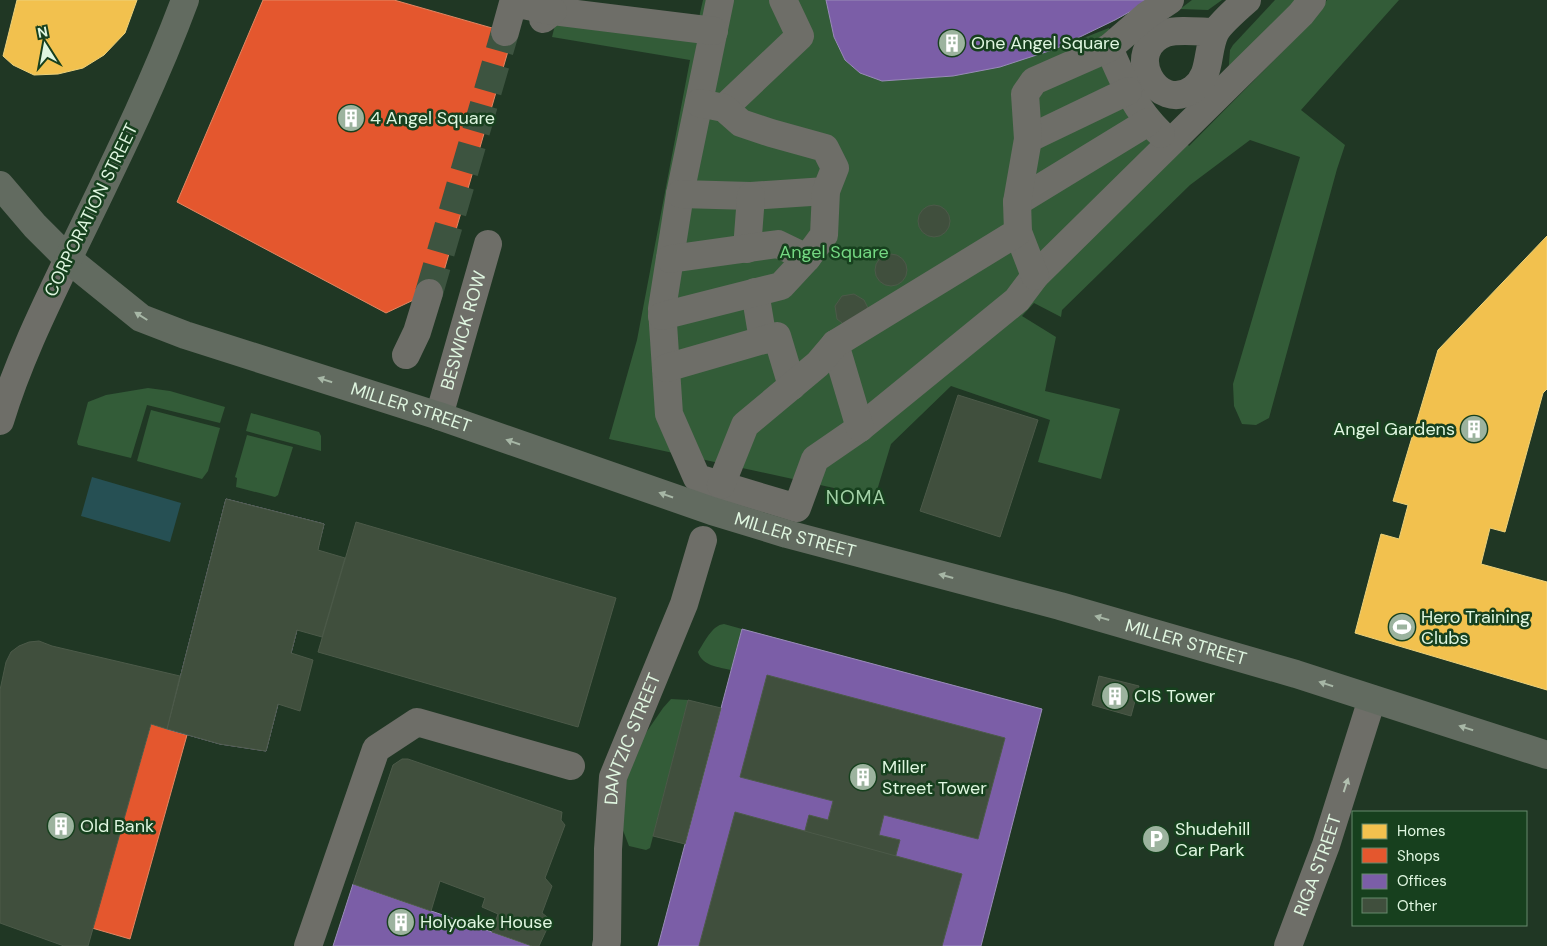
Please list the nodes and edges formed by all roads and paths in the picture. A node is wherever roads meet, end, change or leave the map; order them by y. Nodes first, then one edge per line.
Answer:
1 (185, 0) edge
2 (720, 0) edge
3 (783, 0) edge
4 (1170, 0) edge
5 (1246, 0) edge
6 (1312, 0) edge
7 (714, 30) junction
8 (505, 32) tunnel mouth
9 (1215, 32) dead end
10 (1109, 48) junction
11 (1128, 91) junction
12 (711, 105) junction
13 (1148, 122) junction
14 (1028, 139) junction
15 (1170, 142) junction
16 (0, 184) edge
17 (826, 191) junction
18 (680, 194) junction
19 (751, 196) junction
20 (1018, 202) junction
21 (1018, 232) junction
22 (488, 244) dead end
23 (747, 249) junction
24 (808, 258) junction
25 (68, 259) junction
26 (670, 259) junction
27 (1035, 276) junction
28 (755, 292) junction
29 (428, 293) tunnel mouth
30 (662, 316) junction
31 (763, 340) junction
32 (835, 344) junction
33 (406, 355) dead end
34 (666, 368) junction
35 (792, 386) junction
36 (439, 416) junction
37 (0, 419) edge
38 (860, 428) junction
39 (709, 482) junction
40 (702, 540) dead end
41 (1372, 699) junction
42 (1547, 755) edge
43 (571, 766) dead end
44 (614, 944) edge
45 (308, 946) edge
46 (1288, 946) edge

1 - 25 highway, CORPORATION STREET
2 - 7 street
3 - 12 street
4 - 10 street
5 - 9 street
6 - 15 street
7 - 8 street
7 - 12 street
10 - 11 street
10 - 14 street
11 - 13 street
11 - 14 street
12 - 17 street
12 - 18 street
13 - 15 street
13 - 20 street
14 - 20 street
15 - 27 street
16 - 25 highway, MILLER STREET
17 - 19 street
17 - 24 street
18 - 19 street
18 - 26 street
19 - 23 street
20 - 21 street
21 - 27 street
21 - 32 street
22 - 36 street, BESWICK ROW
23 - 24 street
23 - 26 street
24 - 28 street
36 -> 25 highway, MILLER STREET
25 - 37 street, CORPORATION STREET
26 - 30 street
27 - 38 street
28 - 30 street
28 - 31 street
29 - 33 street
30 - 34 street
31 - 34 street
31 - 35 street
32 - 35 street
32 - 38 street
34 - 39 street
35 - 39 street
41 -> 36 highway, MILLER STREET
38 - 39 street
40 - 44 street, DANTZIC STREET
42 -> 41 highway, MILLER STREET
46 -> 41 street, RIGA STREET
43 - 45 street

